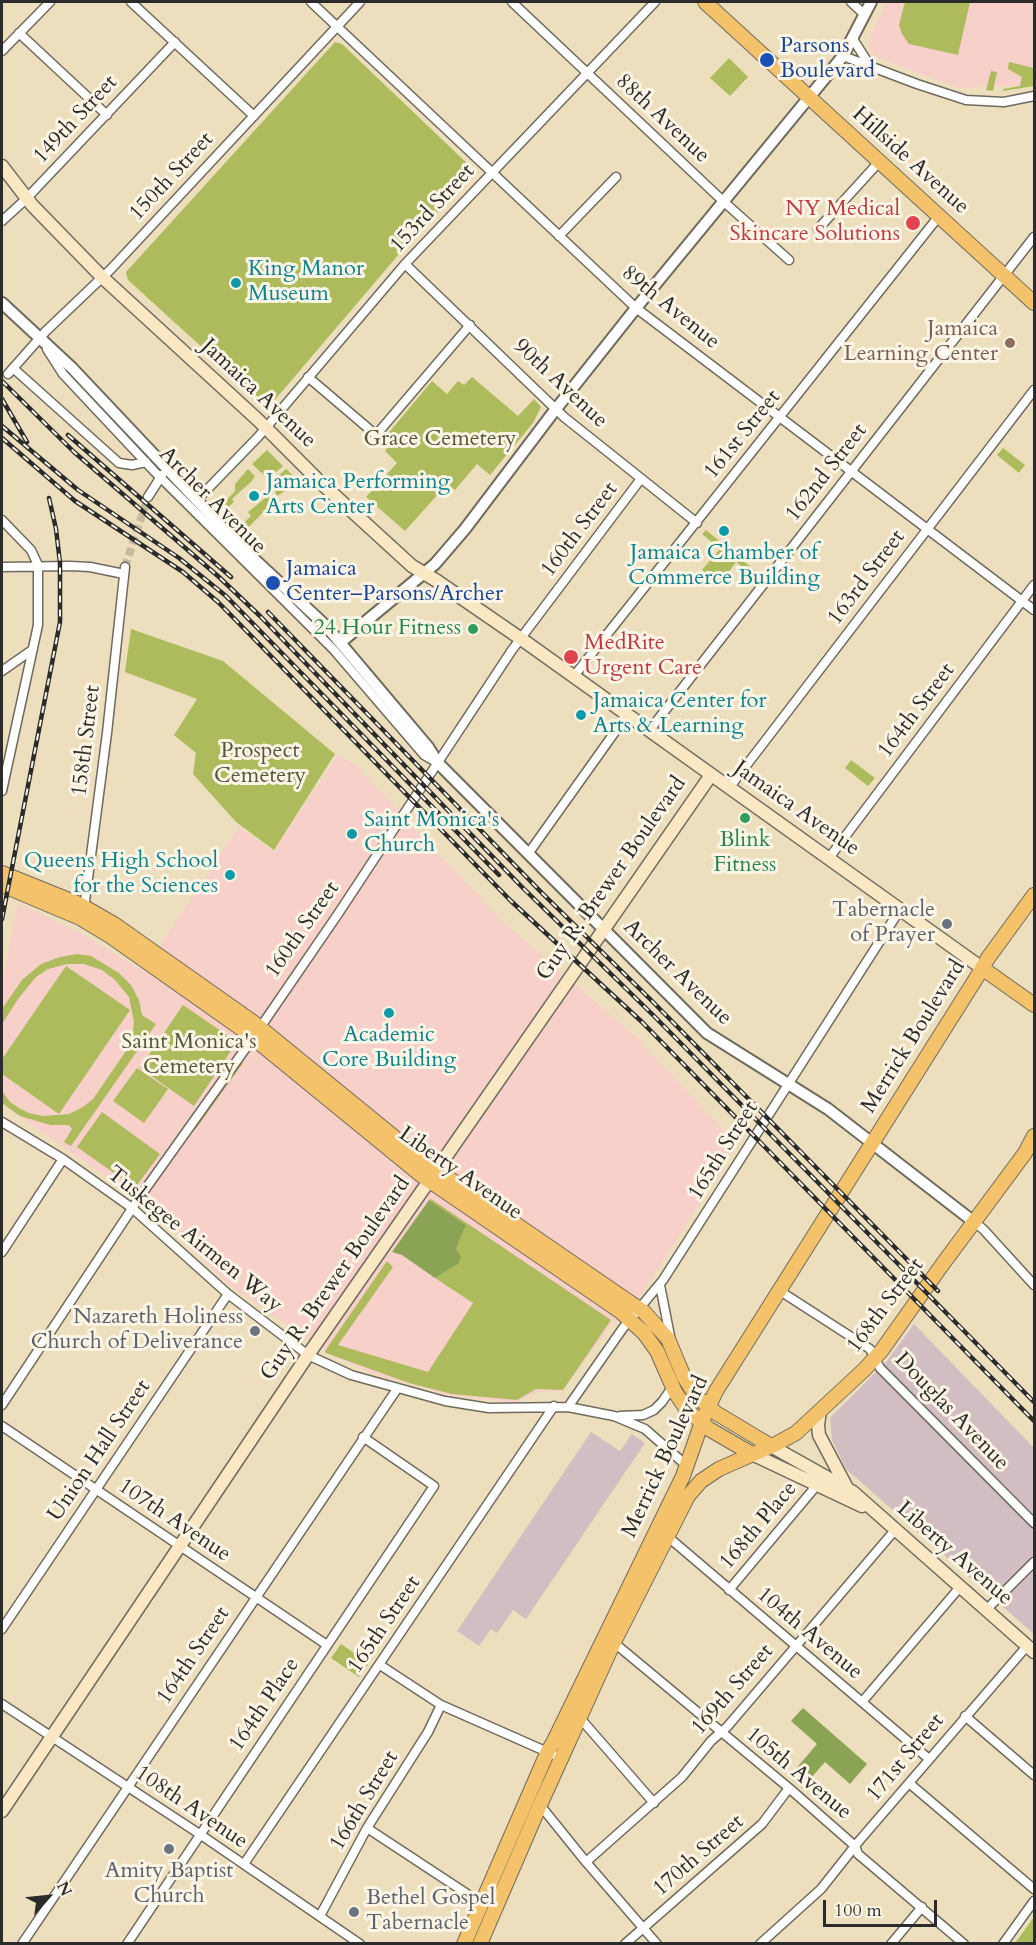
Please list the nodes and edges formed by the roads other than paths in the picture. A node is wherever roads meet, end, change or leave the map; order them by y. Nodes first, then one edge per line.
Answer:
1 (50, 2) edge
2 (131, 2) edge
3 (311, 2) edge
4 (360, 2) edge
5 (512, 2) edge
6 (655, 2) edge
7 (705, 2) edge
8 (851, 2) edge
9 (871, 2) edge
10 (865, 15) junction
11 (337, 26) junction
12 (19, 33) junction
13 (853, 39) junction
14 (175, 42) junction
15 (2, 51) edge
16 (843, 56) junction
17 (870, 67) junction
18 (587, 73) junction
19 (1035, 96) edge
20 (809, 97) junction
21 (106, 115) junction
22 (254, 116) junction
23 (879, 162) junction
24 (2, 166) edge
25 (493, 172) junction
26 (616, 177) dead end
27 (26, 199) junction
28 (723, 201) junction
29 (939, 216) junction
30 (2, 221) edge
31 (818, 229) dead end
32 (559, 236) junction
33 (1035, 237) edge
34 (789, 260) dead end
35 (405, 264) junction
36 (1005, 276) junction
37 (102, 277) junction
38 (2, 303) edge
39 (1035, 303) edge
40 (636, 308) junction
41 (470, 325) junction
42 (40, 338) junction
43 (308, 377) junction
44 (1035, 390) edge
45 (556, 408) junction
46 (780, 418) junction
47 (266, 428) junction
48 (146, 462) junction
49 (851, 471) junction
50 (164, 474) junction
51 (640, 480) junction
52 (148, 497) tunnel mouth
53 (196, 501) junction
54 (2, 520) edge
55 (696, 523) junction
56 (928, 529) junction
57 (38, 565) junction
58 (2, 567) edge
59 (424, 573) junction
60 (1035, 585) edge
61 (1022, 601) junction
62 (1035, 610) edge
63 (520, 638) junction
64 (337, 645) junction
65 (32, 650) junction
66 (2, 671) edge
67 (574, 676) junction
68 (627, 715) junction
69 (649, 730) junction
70 (438, 763) junction
71 (711, 775) junction
72 (729, 788) junction
73 (2, 791) edge
74 (528, 854) junction
75 (829, 858) junction
76 (2, 873) edge
77 (2, 885) edge
78 (1035, 895) edge
79 (901, 908) junction
80 (82, 912) junction
81 (603, 929) junction
82 (982, 968) junction
83 (1035, 1005) edge
84 (256, 1032) junction
85 (787, 1084) junction
86 (2, 1122) edge
87 (1035, 1136) edge
88 (873, 1143) junction
89 (1030, 1150) edge
90 (63, 1159) junction
91 (433, 1175) junction
92 (132, 1209) junction
93 (974, 1222) junction
94 (2, 1252) edge
95 (1035, 1285) edge
96 (660, 1286) junction
97 (780, 1291) junction
98 (228, 1294) junction
99 (635, 1314) junction
100 (673, 1349) junction
101 (308, 1355) junction
102 (876, 1358) junction
103 (672, 1386) junction
104 (397, 1389) junction
105 (2, 1405) edge
106 (554, 1406) junction
107 (568, 1407) junction
108 (708, 1407) junction
109 (820, 1411) junction
110 (614, 1416) junction
111 (702, 1424) junction
112 (2, 1426) edge
113 (363, 1437) junction
114 (771, 1446) junction
115 (752, 1454) junction
116 (687, 1466) junction
117 (817, 1485) junction
118 (847, 1489) junction
119 (95, 1490) junction
120 (872, 1511) junction
121 (1035, 1523) edge
122 (895, 1530) junction
123 (667, 1536) junction
124 (180, 1546) junction
125 (1035, 1562) edge
126 (960, 1587) junction
127 (729, 1590) junction
128 (255, 1597) junction
129 (986, 1610) junction
130 (2, 1629) edge
131 (609, 1638) junction
132 (327, 1645) junction
133 (795, 1646) junction
134 (1031, 1649) edge
135 (380, 1665) junction
136 (862, 1702) junction
137 (2, 1704) edge
138 (441, 1705) junction
139 (965, 1716) junction
140 (580, 1718) junction
141 (721, 1732) junction
142 (51, 1738) junction
143 (548, 1751) junction
144 (561, 1758) junction
145 (929, 1759) junction
146 (1035, 1774) edge
147 (909, 1783) junction
148 (128, 1787) junction
149 (789, 1788) junction
150 (654, 1803) junction
151 (540, 1805) junction
152 (2, 1811) edge
153 (367, 1828) junction
154 (201, 1835) junction
155 (855, 1846) junction
156 (586, 1862) junction
157 (244, 1864) junction
158 (1035, 1889) edge
159 (1035, 1901) edge
160 (481, 1903) junction
161 (922, 1907) junction
162 (320, 1916) junction
163 (643, 1928) junction
164 (128, 1943) edge
165 (22, 1944) edge
166 (360, 1944) edge
167 (464, 1944) edge
168 (480, 1944) edge
169 (625, 1944) edge
170 (657, 1944) edge
171 (760, 1944) edge
172 (891, 1944) edge
173 (964, 1944) edge
174 (1003, 1944) edge

1 - 12 street
2 - 14 street
3 - 11 street, 89th Avenue
4 - 11 street, 150th Street
5 - 18 street, 88th Avenue
6 - 18 street, 153rd Street
7 - 20 main road, Hillside Avenue
8 - 10 street
9 - 10 street
10 - 13 street
11 - 22 street, 150th Street
11 - 25 street, 89th Avenue
12 - 15 street
12 - 21 street
13 - 16 street
13 - 17 street
14 - 21 street, 149th Street
14 - 22 street
16 - 17 street
16 - 20 street
17 - 19 street
18 - 25 street, 153rd Street
18 - 28 street, 88th Avenue
20 - 23 main road, Hillside Avenue
20 - 28 street
21 - 27 street, 149th Street
22 - 37 street, 150th Street
23 - 29 main road, Hillside Avenue
23 - 31 street
24 - 27 main road, Jamaica Avenue
25 - 32 street, 89th Avenue
25 - 35 street, 153rd Street
26 - 32 street
27 - 30 street, 149th Street
27 - 37 main road, Jamaica Avenue
28 - 34 street, 88th Avenue
28 - 40 street
29 - 36 main road, Hillside Avenue
29 - 46 street, 161st Street
32 - 40 street, 89th Avenue
33 - 36 street, 162nd Street
35 - 41 street, 90th Avenue
35 - 43 street, 153rd Street
36 - 39 main road, Hillside Avenue
36 - 49 street, 162nd Street
37 - 42 street, 150th Street
37 - 47 main road, Jamaica Avenue
38 - 42 street, Archer Avenue
40 - 45 street
40 - 46 street, 89th Avenue
41 - 43 street
41 - 45 street, 90th Avenue
42 - 48 street, Archer Avenue
42 - 48 street, 150th Street
42 - 50 street, Archer Avenue
43 - 47 street, 153rd Street
44 - 56 street, 163rd Street
45 - 51 street, 90th Avenue
45 - 59 street
46 - 49 street, 89th Avenue
46 - 55 street, 161st Street
47 - 53 street, 153rd Street
47 - 59 main road, Jamaica Avenue
48 - 50 street, Archer Avenue
49 - 56 street, 89th Avenue
49 - 69 street, 162nd Street
50 - 52 street
50 - 53 street, Archer Avenue
50 - 64 street, Archer Avenue
51 - 55 street, 90th Avenue
51 - 63 street, 160th Street
53 - 64 street, Archer Avenue
54 - 57 street
55 - 67 street, 161st Street
56 - 61 street, 89th Avenue
56 - 72 street, 163rd Street
57 - 58 street
57 - 65 street
57 - 80 street, 158th Street
59 - 63 main road, Jamaica Avenue
59 - 64 street
60 - 61 street, 164th Street
61 - 62 street, 89th Avenue
61 - 75 street, 164th Street
63 - 67 main road, Jamaica Avenue
63 - 70 street, 160th Street
64 - 70 street, Archer Avenue
65 - 66 street
65 - 73 street
67 - 68 main road, Jamaica Avenue
68 - 69 main road, Jamaica Avenue
68 - 74 street
69 - 71 main road, Jamaica Avenue
70 - 74 street, Archer Avenue
70 - 84 street, 160th Street
71 - 72 main road, Jamaica Avenue
71 - 81 main road, Guy R. Brewer Boulevard
72 - 75 main road, Jamaica Avenue
74 - 81 street, Archer Avenue
75 - 79 main road, Jamaica Avenue
76 - 80 main road, Liberty Avenue
77 - 80 main road, Liberty Avenue
78 - 82 main road, Merrick Boulevard
79 - 82 main road, Jamaica Avenue
79 - 85 street, 165th Street
80 - 84 main road, Liberty Avenue
81 - 85 street, Archer Avenue
81 - 91 main road, Guy R. Brewer Boulevard
82 - 83 main road, Jamaica Avenue
82 - 88 main road, Merrick Boulevard
84 - 91 main road, Liberty Avenue
84 - 92 street, 160th Street
85 - 88 street, Archer Avenue
85 - 96 street, 165th Street
86 - 90 street, Tuskegee Airmen Way
87 - 89 main road, 168th Street
88 - 93 street, Archer Avenue
88 - 97 main road, Merrick Boulevard
89 - 93 main road, 168th Street
90 - 92 street, Tuskegee Airmen Way
90 - 94 street
91 - 99 main road, Liberty Avenue
91 - 101 main road, Guy R. Brewer Boulevard
92 - 98 street, Tuskegee Airmen Way
92 - 105 street, 160th Street
93 - 95 street
93 - 102 main road, 168th Street
96 - 99 street, 165th Street
96 - 100 street, Liberty Avenue
97 - 102 street, Douglas Avenue
97 - 108 main road, Merrick Boulevard
98 - 101 street, Tuskegee Airmen Way
98 - 119 street, Union Hall Street
99 - 100 main road, Liberty Avenue
99 - 103 main road, Liberty Avenue
99 - 107 street, 165th Street
100 - 108 main road, Liberty Avenue
101 - 104 street, Tuskegee Airmen Way
101 - 124 main road, Guy R. Brewer Boulevard
102 - 109 main road, 168th Street
102 - 121 street, Douglas Avenue
103 - 110 street, Tuskegee Airmen Way
103 - 111 main road, Liberty Avenue
104 - 106 street, Tuskegee Airmen Way
104 - 113 street, 164th Street
106 - 107 street, Tuskegee Airmen Way
106 - 135 street, 165th Street
107 - 110 street, Tuskegee Airmen Way
108 - 111 main road, Merrick Boulevard
108 - 114 main road, Liberty Avenue
109 - 114 main road, 168th Street
109 - 118 main road
110 - 116 street, Tuskegee Airmen Way
111 - 115 main road, Liberty Avenue
111 - 116 main road, Merrick Boulevard
112 - 119 street, 107th Avenue
113 - 128 street, 164th Street
113 - 132 street, 164th Place
114 - 115 main road, 168th Street
114 - 118 main road, Liberty Avenue
115 - 117 main road, Liberty Avenue
115 - 123 main road, Merrick Boulevard
116 - 131 main road, Merrick Boulevard
117 - 120 main road, Liberty Avenue
117 - 127 street, 168th Place
118 - 120 main road, Liberty Avenue
119 - 124 street, 107th Avenue
119 - 130 street, Union Hall Street
120 - 122 main road, Liberty Avenue
122 - 126 main road, Liberty Avenue
122 - 133 street, 169th Street
123 - 127 street, 104th Avenue
123 - 131 main road, Merrick Boulevard
124 - 128 street, 107th Avenue
124 - 142 main road, Guy R. Brewer Boulevard
125 - 129 street
126 - 129 main road, Liberty Avenue
126 - 136 street
127 - 133 street, 104th Avenue
128 - 132 street, 107th Avenue
128 - 148 street, 164th Street
129 - 134 main road, Liberty Avenue
131 - 140 main road, Merrick Boulevard
131 - 141 street, 105th Avenue
131 - 143 main road, Merrick Boulevard
132 - 154 street, 164th Place
133 - 136 street, 104th Avenue
133 - 141 street, 169th Street
134 - 139 street, 171st Street
135 - 138 street
135 - 157 street, 165th Street
136 - 145 street, 104th Avenue
137 - 142 street, 108th Avenue
138 - 143 street
138 - 153 street, 166th Street
139 - 145 street, 171st Street
139 - 146 street
140 - 144 main road, Merrick Boulevard
140 - 150 street
141 - 149 street, 105th Avenue
141 - 150 street, 169th Street
142 - 148 street, 108th Avenue
142 - 152 main road, Guy R. Brewer Boulevard
143 - 144 street
143 - 160 main road, Merrick Boulevard
144 - 151 main road, Merrick Boulevard
145 - 147 street, 171st Street
147 - 155 street, 171st Street
147 - 158 street
148 - 154 street, 108th Avenue
148 - 165 street, 164th Street
149 - 155 street, 105th Avenue
149 - 163 street, 170th Street
150 - 156 street, 169th Street
151 - 156 street
151 - 168 main road, Merrick Boulevard
153 - 160 street
153 - 162 street, 166th Street
154 - 157 street, 108th Avenue
154 - 164 street, 164th Place
155 - 161 street, 105th Avenue
155 - 171 street, 171st Street
156 - 163 street
157 - 162 street, 108th Avenue
159 - 174 street
160 - 167 main road, Merrick Boulevard
161 - 172 street
161 - 173 street, 105th Avenue
162 - 166 street, 108th Avenue
163 - 169 street, 170th Street
163 - 170 street

